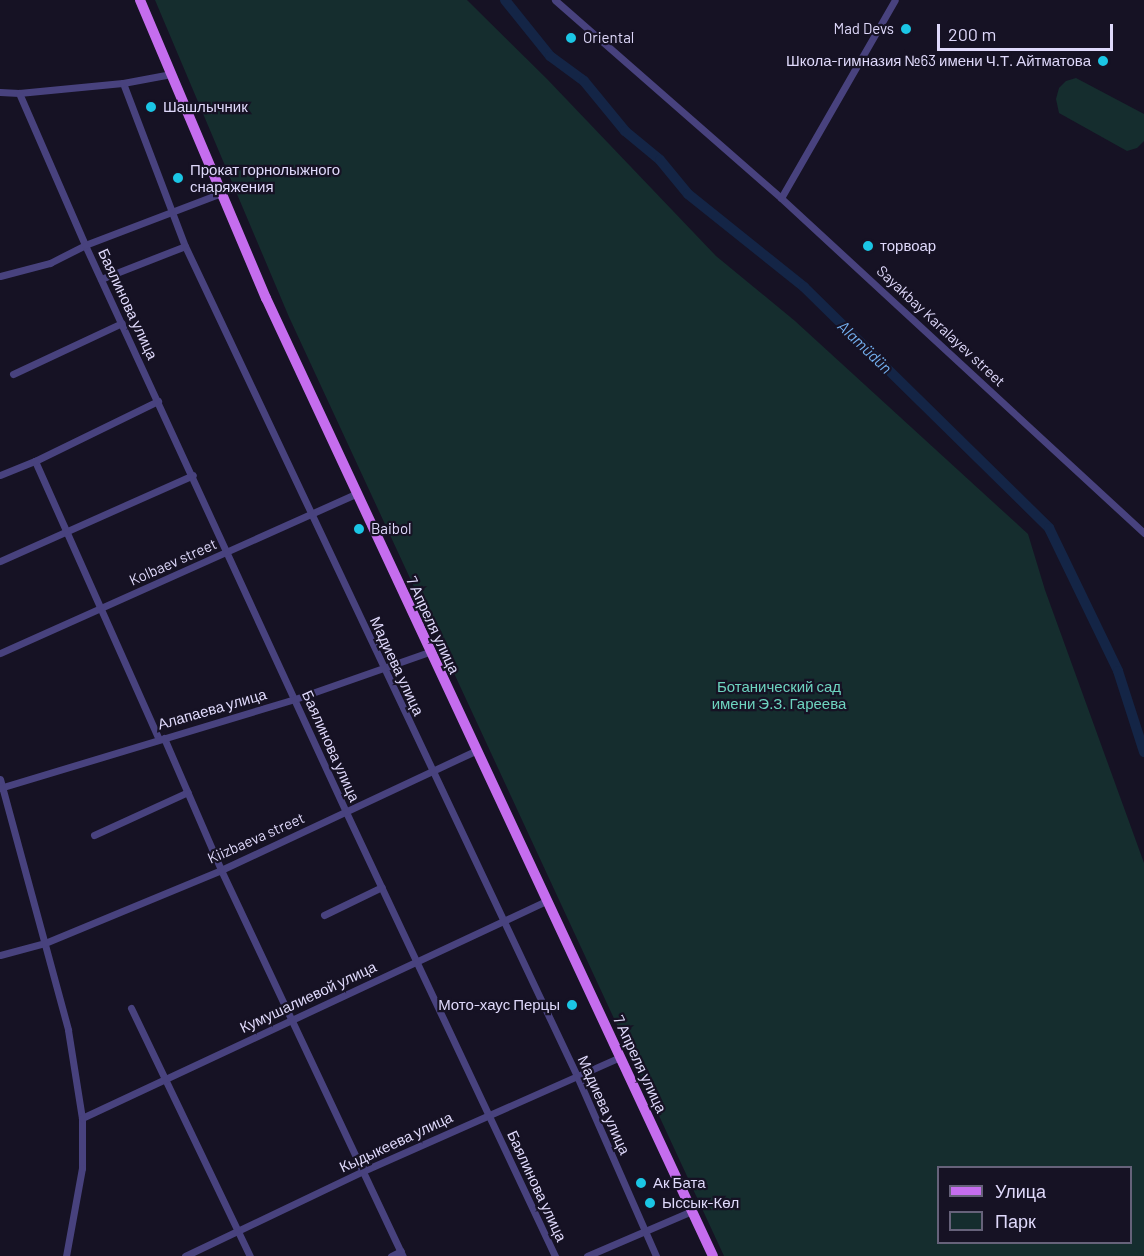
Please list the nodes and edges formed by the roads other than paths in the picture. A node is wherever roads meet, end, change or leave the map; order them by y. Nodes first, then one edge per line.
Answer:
1 (140, 0) edge
2 (555, 0) edge
3 (895, 0) edge
4 (171, 74) junction
5 (123, 83) junction
6 (0, 92) edge
7 (19, 93) junction
8 (221, 193) junction
9 (781, 198) junction
10 (170, 211) junction
11 (85, 245) junction
12 (185, 246) junction
13 (0, 276) edge
14 (101, 279) junction
15 (122, 324) junction
16 (13, 374) dead end
17 (158, 401) junction
18 (35, 461) junction
19 (0, 475) edge
20 (193, 475) junction
21 (356, 494) junction
22 (311, 514) junction
23 (68, 533) junction
24 (1144, 533) edge
25 (228, 552) junction
26 (0, 561) edge
27 (101, 608) junction
28 (429, 652) junction
29 (0, 653) edge
30 (384, 670) junction
31 (295, 699) junction
32 (161, 738) junction
33 (475, 751) junction
34 (432, 770) junction
35 (1, 785) edge
36 (188, 792) junction
37 (346, 812) junction
38 (94, 835) dead end
39 (221, 870) junction
40 (382, 887) junction
41 (546, 901) junction
42 (324, 915) dead end
43 (503, 921) junction
44 (45, 943) junction
45 (0, 956) edge
46 (417, 961) junction
47 (131, 1008) dead end
48 (291, 1020) junction
49 (620, 1057) junction
50 (577, 1076) junction
51 (165, 1079) junction
52 (489, 1114) junction
53 (82, 1118) junction
54 (363, 1171) junction
55 (692, 1211) junction
56 (238, 1230) junction
57 (645, 1232) junction
58 (402, 1254) edge
59 (66, 1256) edge
60 (185, 1256) edge
61 (250, 1256) edge
62 (391, 1256) edge
63 (555, 1256) edge
64 (587, 1256) edge
65 (656, 1256) edge
66 (713, 1256) edge

1 - 4 main road, 7 Апреля улица
2 - 9 street, Sayakbay Karalayev street
3 - 9 street
4 - 5 street
4 - 8 main road, 7 Апреля улица
5 - 7 street
5 - 10 street, Мадиева улица
6 - 7 street
7 - 11 street, Баялинова улица
8 - 10 street, Баялинова улица
8 - 21 main road, 7 Апреля улица
9 - 24 street, Sayakbay Karalayev street
10 - 11 street, Баялинова улица
10 - 12 street, Мадиева улица
11 - 13 street, Баялинова улица
11 - 14 street, Баялинова улица
12 - 14 street
12 - 22 street, Мадиева улица
14 - 15 street, Баялинова улица
15 - 16 street
15 - 17 street, Баялинова улица
17 - 18 street
17 - 20 street, Баялинова улица
18 - 19 street
18 - 23 street
20 - 23 street
20 - 25 street, Баялинова улица
21 - 22 street, Kolbaev street
21 - 28 main road, 7 Апреля улица
22 - 25 street, Kolbaev street
22 - 30 street, Мадиева улица
23 - 26 street
23 - 27 street
25 - 27 street, Kolbaev street
25 - 31 street, Баялинова улица
27 - 29 street, Kolbaev street
27 - 32 street
28 - 30 street, Алапаева улица
28 - 33 main road, 7 Апреля улица
30 - 31 street, Алапаева улица
30 - 34 street, Мадиева улица
31 - 32 street, Алапаева улица
31 - 37 street, Баялинова улица
32 - 35 street, Алапаева улица
32 - 36 street
33 - 34 street, Kiizbaeva street
33 - 41 main road, 7 Апреля улица
34 - 37 street, Kiizbaeva street
34 - 43 street, Мадиева улица
35 - 44 street
36 - 38 street
36 - 39 street
37 - 39 street, Kiizbaeva street
37 - 40 street, Баялинова улица
39 - 44 street, Kiizbaeva street
39 - 48 street
40 - 42 street
40 - 46 street, Баялинова улица
41 - 43 street, Кумушалиевой улица
41 - 49 main road, 7 Апреля улица
43 - 46 street, Кумушалиевой улица
43 - 50 street, Мадиева улица
44 - 45 street, Kiizbaeva street
44 - 53 street
46 - 48 street, Кумушалиевой улица
46 - 52 street, Баялинова улица
47 - 51 street
48 - 51 street, Кумушалиевой улица
48 - 54 street
49 - 50 street, Кыдыкеева улица
49 - 55 main road, 7 Апреля улица
50 - 52 street, Кыдыкеева улица
50 - 57 street, Мадиева улица
51 - 53 street, Кумушалиевой улица
51 - 56 street
52 - 54 street, Кыдыкеева улица
52 - 63 street, Баялинова улица
53 - 59 street
54 - 56 street, Кыдыкеева улица
54 - 58 street
55 - 57 street
55 - 66 main road, 7 Апреля улица
56 - 60 street, Кыдыкеева улица
56 - 61 street
57 - 64 street
57 - 65 street, Мадиева улица
58 - 62 street

